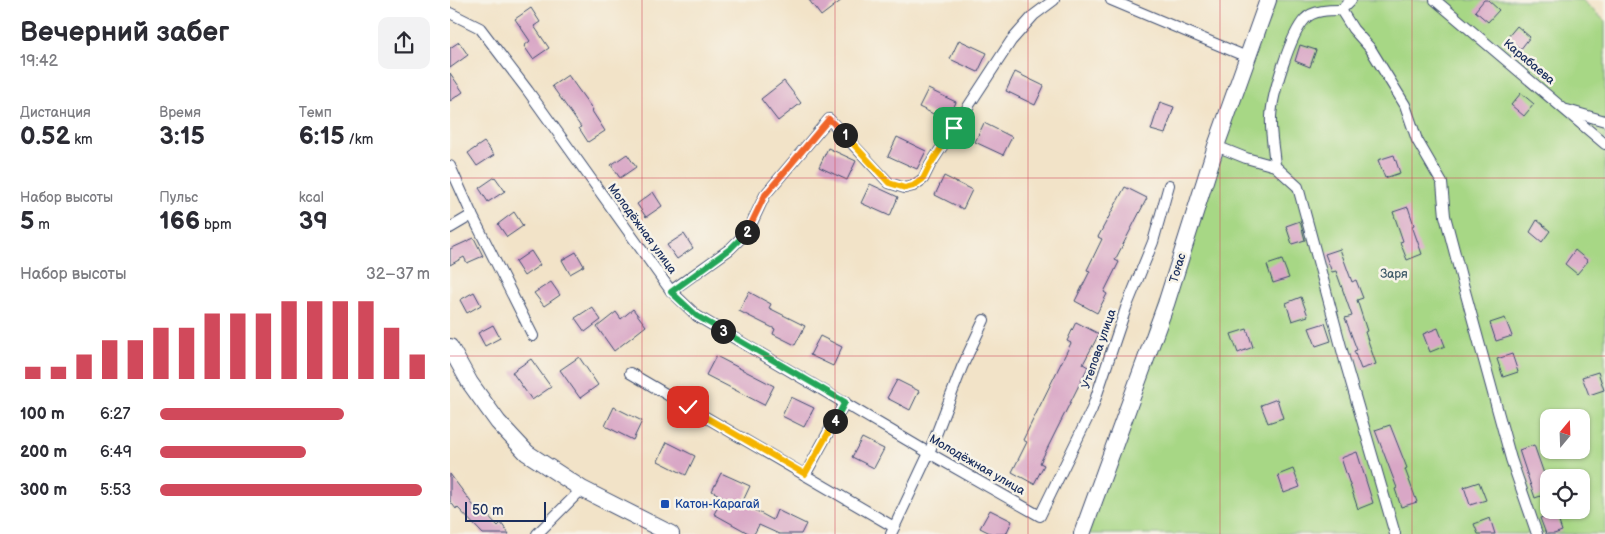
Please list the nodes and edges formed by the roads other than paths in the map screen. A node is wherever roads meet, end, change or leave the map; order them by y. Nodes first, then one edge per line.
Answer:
1 (1054, 0) edge
2 (1111, 0) edge
3 (1268, 0) edge
4 (1351, 0) edge
5 (1435, 0) edge
6 (1341, 10) junction
7 (451, 13) edge
8 (1247, 57) junction
9 (1564, 109) junction
10 (1605, 121) edge
11 (1605, 144) edge
12 (1216, 146) junction
13 (450, 166) edge
14 (1275, 166) junction
15 (1169, 185) dead end
16 (472, 215) junction
17 (450, 228) edge
18 (671, 292) junction
19 (984, 320) dead end
20 (533, 336) dead end
21 (450, 347) edge
22 (630, 373) dead end
23 (845, 402) junction
24 (929, 453) junction
25 (805, 474) junction
26 (582, 489) junction
27 (1040, 516) joint
28 (893, 530) edge
29 (537, 534) edge
30 (671, 534) edge
31 (1082, 534) edge
32 (1394, 534) edge
33 (1537, 534) edge

1 - 18 street
2 - 8 street
3 - 8 highway, Тоғас
4 - 6 street
5 - 9 street, Карабаева
6 - 14 street
6 - 33 street
7 - 18 street, Молодёжная улица
8 - 12 highway, Тоғас
9 - 10 street
9 - 11 street, Карабаева
12 - 14 street
12 - 31 highway, Тоғас
13 - 16 street
14 - 32 street
15 - 27 street, Утепова улица
16 - 17 street
16 - 20 street
18 - 23 street, Молодёжная улица
19 - 24 street
21 - 26 highway
22 - 25 street
23 - 24 street, Молодёжная улица
23 - 25 street
24 - 27 street, Молодёжная улица
24 - 28 street
25 - 28 street
26 - 29 street
26 - 30 highway

